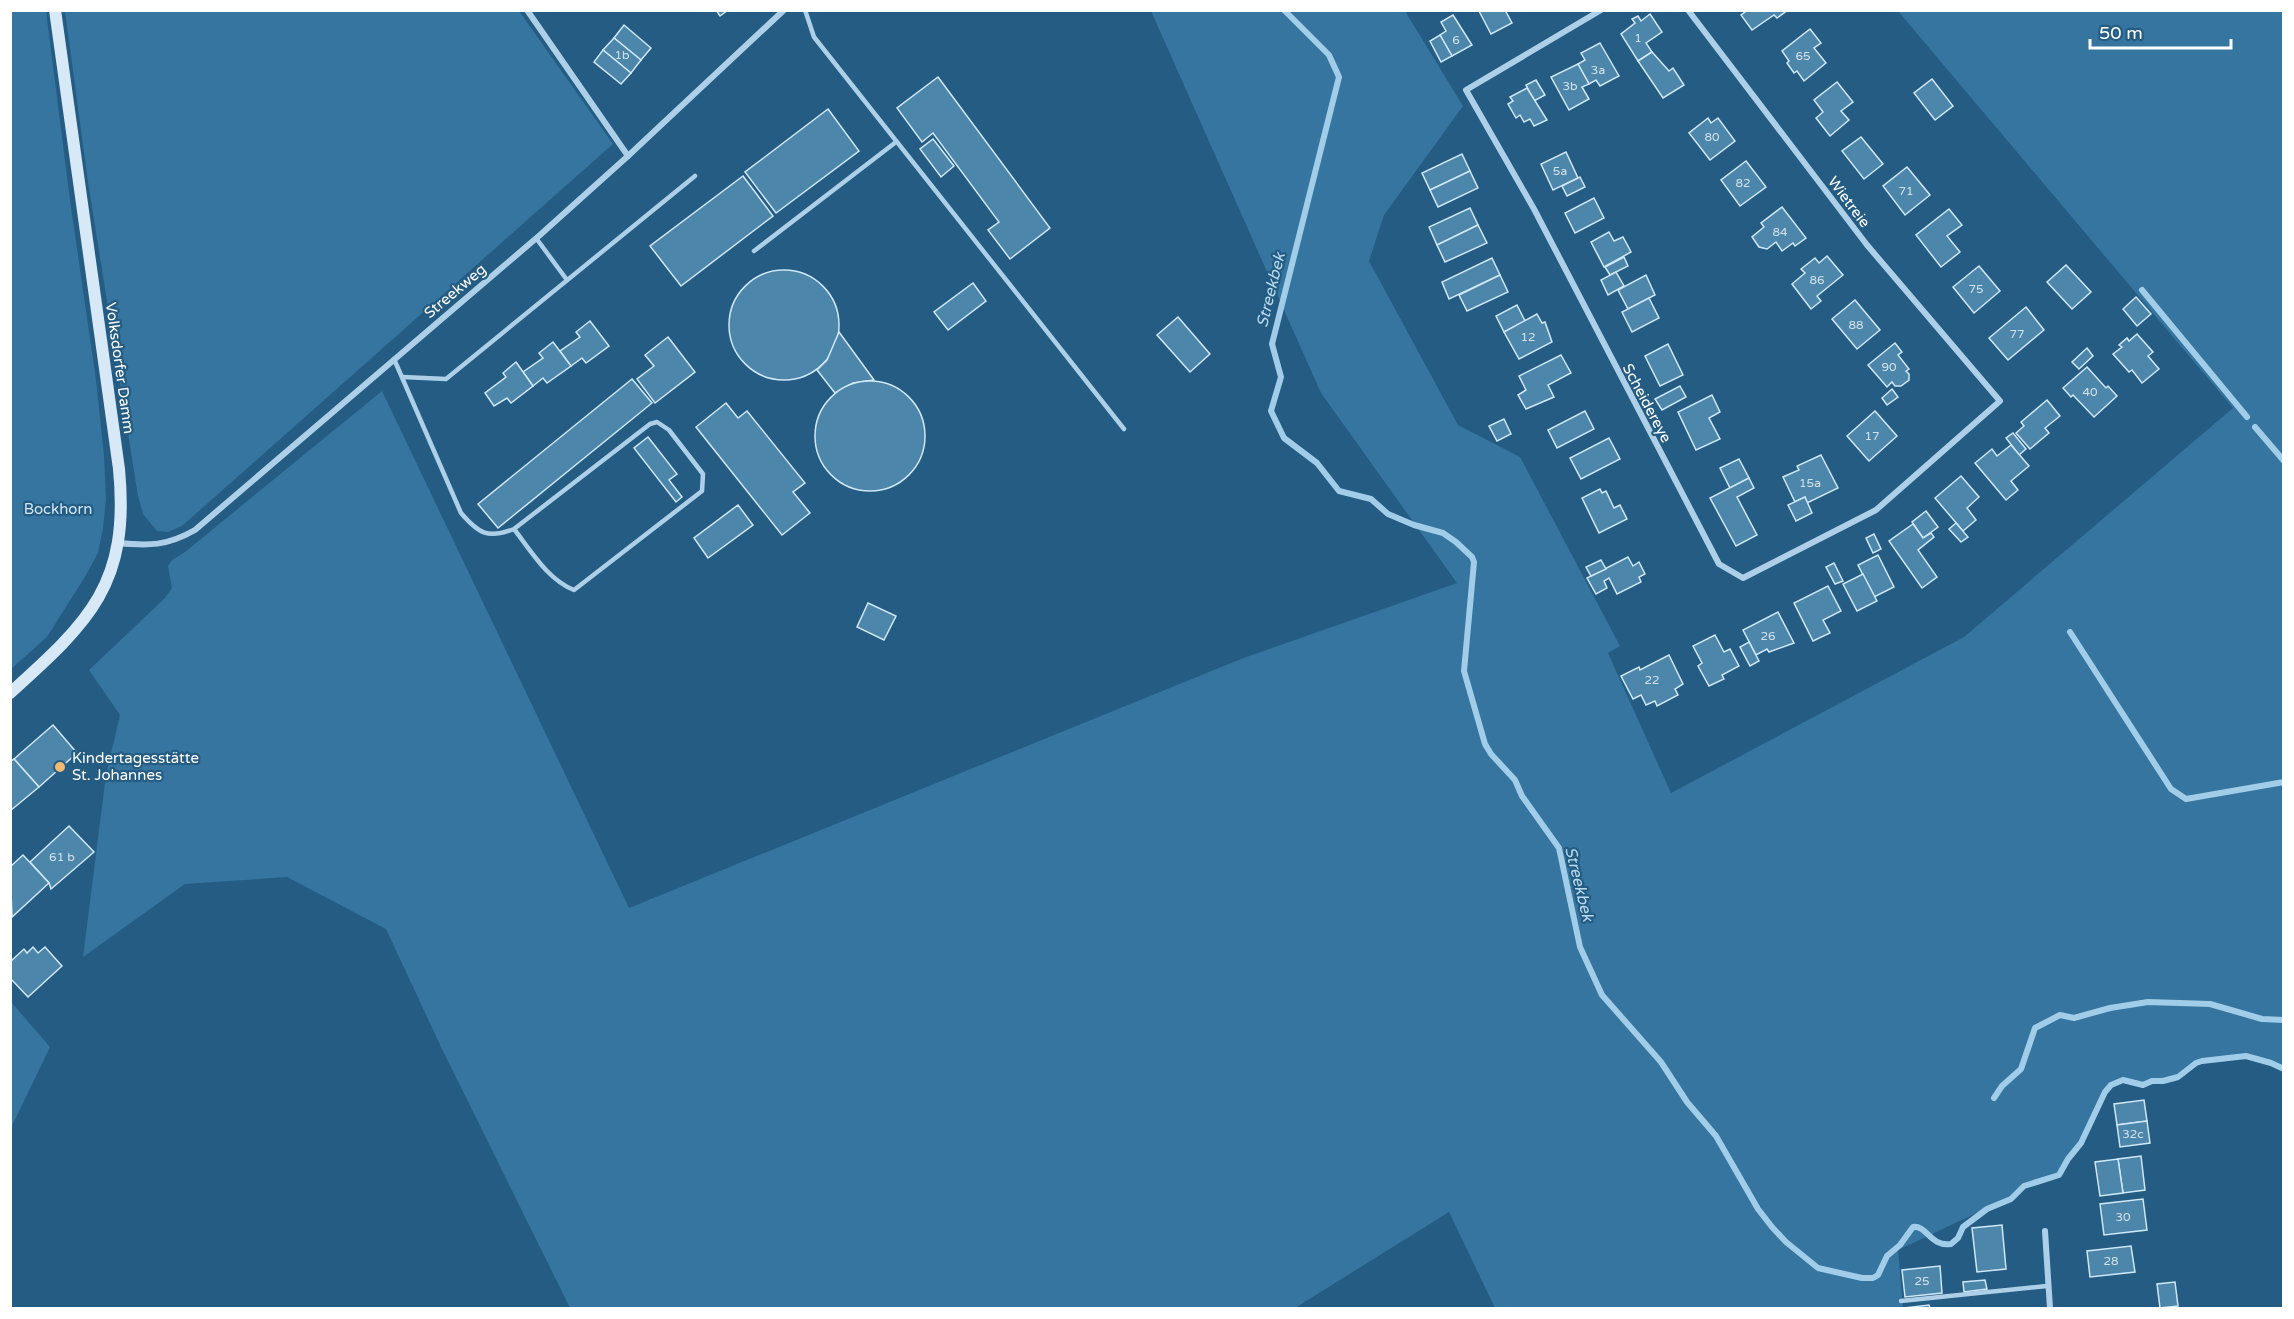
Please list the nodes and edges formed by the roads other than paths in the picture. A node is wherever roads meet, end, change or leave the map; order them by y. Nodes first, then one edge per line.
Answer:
1 (55, 10) edge
2 (527, 10) edge
3 (784, 10) edge
4 (805, 10) edge
5 (1601, 10) edge
6 (1688, 10) edge
7 (896, 142) junction
8 (628, 156) junction
9 (695, 176) dead end
10 (536, 238) junction
11 (754, 251) dead end
12 (567, 280) junction
13 (394, 359) junction
14 (403, 377) junction
15 (2000, 401) joint
16 (1124, 429) dead end
17 (514, 529) junction
18 (118, 543) junction
19 (10, 693) edge
20 (2045, 1231) dead end
21 (2047, 1286) junction
22 (1901, 1301) dead end
23 (2050, 1308) edge

1 - 18 main road, Volksdorfer Damm
2 - 8 street
3 - 8 street, Streekweg
4 - 7 lane
5 - 15 street, Scheidereye
6 - 15 street, Wietreie
7 - 11 lane
7 - 16 lane
8 - 10 street, Streekweg
9 - 12 lane
10 - 12 lane
10 - 13 street, Streekweg
12 - 14 lane
13 - 14 lane
13 - 18 street, Streekweg
14 - 17 lane
17 - 17 lane
18 - 19 main road, Volksdorfer Damm
20 - 21 street
21 - 22 lane
21 - 23 street

